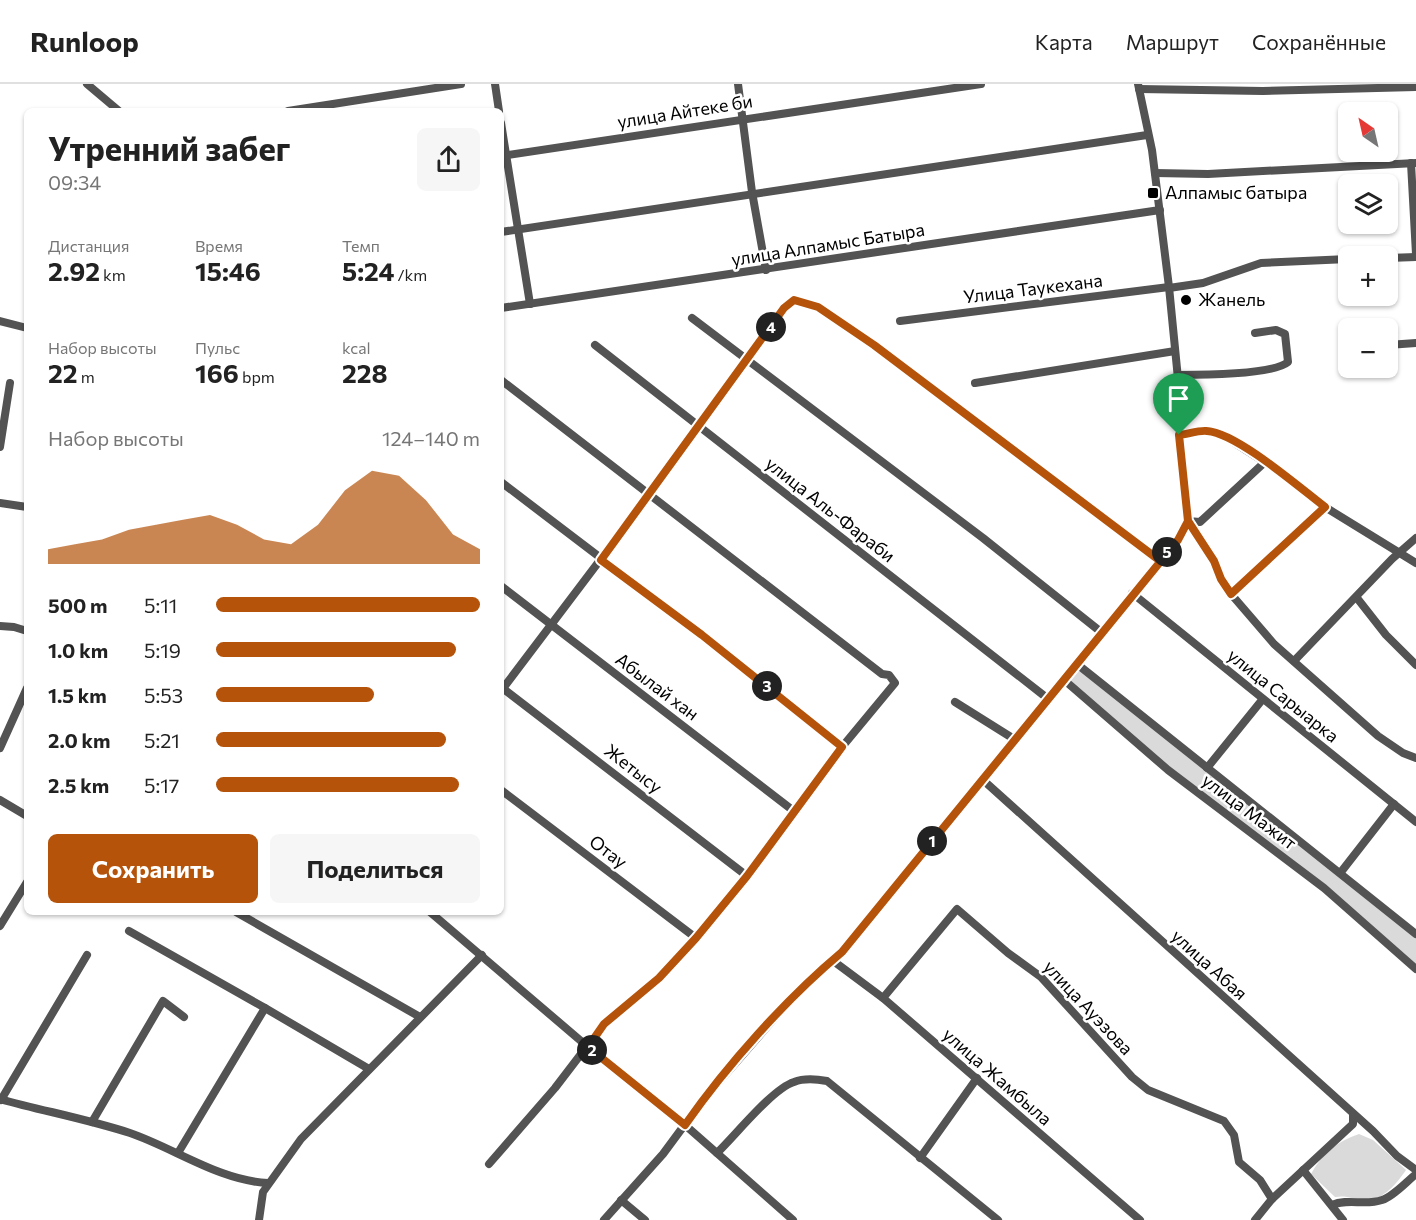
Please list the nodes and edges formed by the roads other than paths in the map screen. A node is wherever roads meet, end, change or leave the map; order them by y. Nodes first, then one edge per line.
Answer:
1 (87, 84) edge
2 (461, 84) edge
3 (495, 84) edge
4 (738, 84) edge
5 (981, 84) edge
6 (1138, 86) edge
7 (1416, 87) edge
8 (115, 108) edge
9 (307, 108) edge
10 (499, 108) edge
11 (744, 118) junction
12 (1147, 135) junction
13 (504, 155) edge
14 (504, 160) edge
15 (1413, 163) edge
16 (1155, 173) junction
17 (752, 192) junction
18 (1160, 210) junction
19 (517, 230) junction
20 (504, 232) edge
21 (1416, 255) edge
22 (1398, 257) edge
23 (1338, 259) edge
24 (766, 270) junction
25 (1169, 287) junction
26 (530, 303) junction
27 (504, 307) edge
28 (692, 318) dead end
29 (0, 321) edge
30 (900, 321) dead end
31 (24, 327) edge
32 (1255, 333) dead end
33 (1416, 343) edge
34 (1398, 344) edge
35 (595, 345) dead end
36 (1175, 351) junction
37 (748, 360) junction
38 (1178, 375) junction
39 (504, 382) edge
40 (10, 383) dead end
41 (975, 383) dead end
42 (699, 426) junction
43 (1179, 435) junction
44 (0, 447) edge
45 (1265, 462) junction
46 (504, 484) edge
47 (650, 494) junction
48 (0, 503) edge
49 (24, 507) edge
50 (1325, 507) junction
51 (1188, 521) junction
52 (1416, 538) edge
53 (1398, 553) junction
54 (601, 560) junction
55 (1159, 560) junction
56 (1416, 563) edge
57 (504, 588) edge
58 (1132, 593) junction
59 (1231, 594) junction
60 (1357, 598) junction
61 (551, 625) junction
62 (0, 626) edge
63 (24, 630) edge
64 (1101, 632) junction
65 (1294, 661) junction
66 (1077, 664) junction
67 (1416, 665) edge
68 (1063, 679) junction
69 (504, 686) edge
70 (504, 691) edge
71 (24, 695) edge
72 (1047, 698) junction
73 (1262, 700) junction
74 (956, 702) dead end
75 (1014, 739) junction
76 (842, 747) junction
77 (0, 748) edge
78 (1416, 758) edge
79 (1208, 768) junction
80 (983, 780) junction
81 (504, 792) edge
82 (0, 801) edge
83 (1394, 804) junction
84 (795, 812) junction
85 (24, 814) edge
86 (1416, 822) edge
87 (1341, 873) junction
88 (747, 876) junction
89 (24, 887) edge
90 (241, 915) edge
91 (434, 915) edge
92 (0, 926) edge
93 (129, 931) dead end
94 (1416, 934) edge
95 (696, 938) junction
96 (87, 955) dead end
97 (482, 955) junction
98 (832, 960) junction
99 (1416, 969) edge
100 (883, 998) junction
101 (265, 1008) junction
102 (184, 1017) dead end
103 (420, 1017) junction
104 (588, 1047) junction
105 (369, 1069) junction
106 (976, 1078) junction
107 (1, 1100) edge
108 (1353, 1115) junction
109 (92, 1122) junction
110 (685, 1125) junction
111 (178, 1153) junction
112 (717, 1153) junction
113 (920, 1158) junction
114 (489, 1164) dead end
115 (1303, 1170) junction
116 (1416, 1172) edge
117 (268, 1183) junction
118 (621, 1200) junction
119 (1272, 1200) junction
120 (1332, 1205) junction
121 (259, 1220) edge
122 (604, 1220) edge
123 (645, 1220) edge
124 (793, 1220) edge
125 (998, 1220) edge
126 (1140, 1220) edge
127 (1254, 1220) edge
128 (1343, 1220) edge

1 - 8 street
2 - 9 street
3 - 10 street
4 - 11 street
5 - 11 street, улица Айтеке би
6 - 7 street
6 - 12 street
11 - 13 street, улица Айтеке би
11 - 17 street
12 - 16 street
12 - 17 street
14 - 19 street
15 - 16 street
15 - 21 street
16 - 18 street
17 - 19 street
17 - 24 street
18 - 24 street, улица Алпамыс Батыра
18 - 25 street
19 - 20 street
19 - 26 street
21 - 22 street
23 - 25 street, Улица Таукехана
24 - 26 street, улица Алпамыс Батыра
25 - 30 street, Улица Таукехана
25 - 36 street
26 - 27 street, улица Алпамыс Батыра
28 - 37 street
29 - 31 street
32 - 38 street
33 - 34 street
35 - 42 street, улица Аль-Фараби
36 - 38 street
36 - 41 street
37 - 42 street
37 - 55 street
37 - 64 street
38 - 43 street
39 - 47 street
40 - 44 street
42 - 47 street
42 - 72 street, улица Аль-Фараби
43 - 45 street
43 - 51 street
45 - 50 street
45 - 51 street
46 - 54 street
47 - 54 street
47 - 76 street
48 - 49 street
50 - 53 street
50 - 59 street
51 - 55 street
51 - 59 street
52 - 53 street
53 - 56 street
53 - 60 street
54 - 61 street
54 - 76 street
55 - 58 street
57 - 61 street, Абылай хан
58 - 64 street
58 - 73 street, улица Сарыарка
59 - 65 street
60 - 65 street
60 - 67 street
61 - 69 street
61 - 84 street, Абылай хан
62 - 63 street
64 - 66 street
65 - 78 street
66 - 68 street
66 - 79 street
68 - 72 street
68 - 99 street, улица Мажит
70 - 88 street, Жетысу
71 - 77 street
72 - 75 street
73 - 79 street
73 - 83 street, улица Сарыарка
74 - 75 street
75 - 80 street
76 - 84 street
79 - 87 street
80 - 98 street
80 - 108 street, улица Абая
81 - 95 street, Отау
82 - 85 street
83 - 86 street, улица Сарыарка
83 - 87 street
84 - 88 street
87 - 94 street
88 - 95 street
89 - 92 street
90 - 103 street
91 - 97 street
93 - 101 street
95 - 104 street
96 - 107 street
97 - 103 street
97 - 104 street
98 - 100 street, улица Жамбыла
98 - 110 street
100 - 106 street, улица Жамбыла
100 - 119 street, улица Ауэзова
101 - 105 street
101 - 111 street
102 - 109 street
103 - 105 street
104 - 110 street
104 - 114 street
105 - 117 street
106 - 113 street
106 - 126 street, улица Жамбыла
107 - 109 street
108 - 115 street
108 - 116 street, улица Абая
109 - 111 street
110 - 112 street
110 - 118 street
111 - 117 street
112 - 113 street
112 - 124 street
113 - 125 street
115 - 119 street
115 - 120 street
116 - 120 street
117 - 121 street
118 - 122 street
118 - 123 street
119 - 127 street
120 - 128 street

